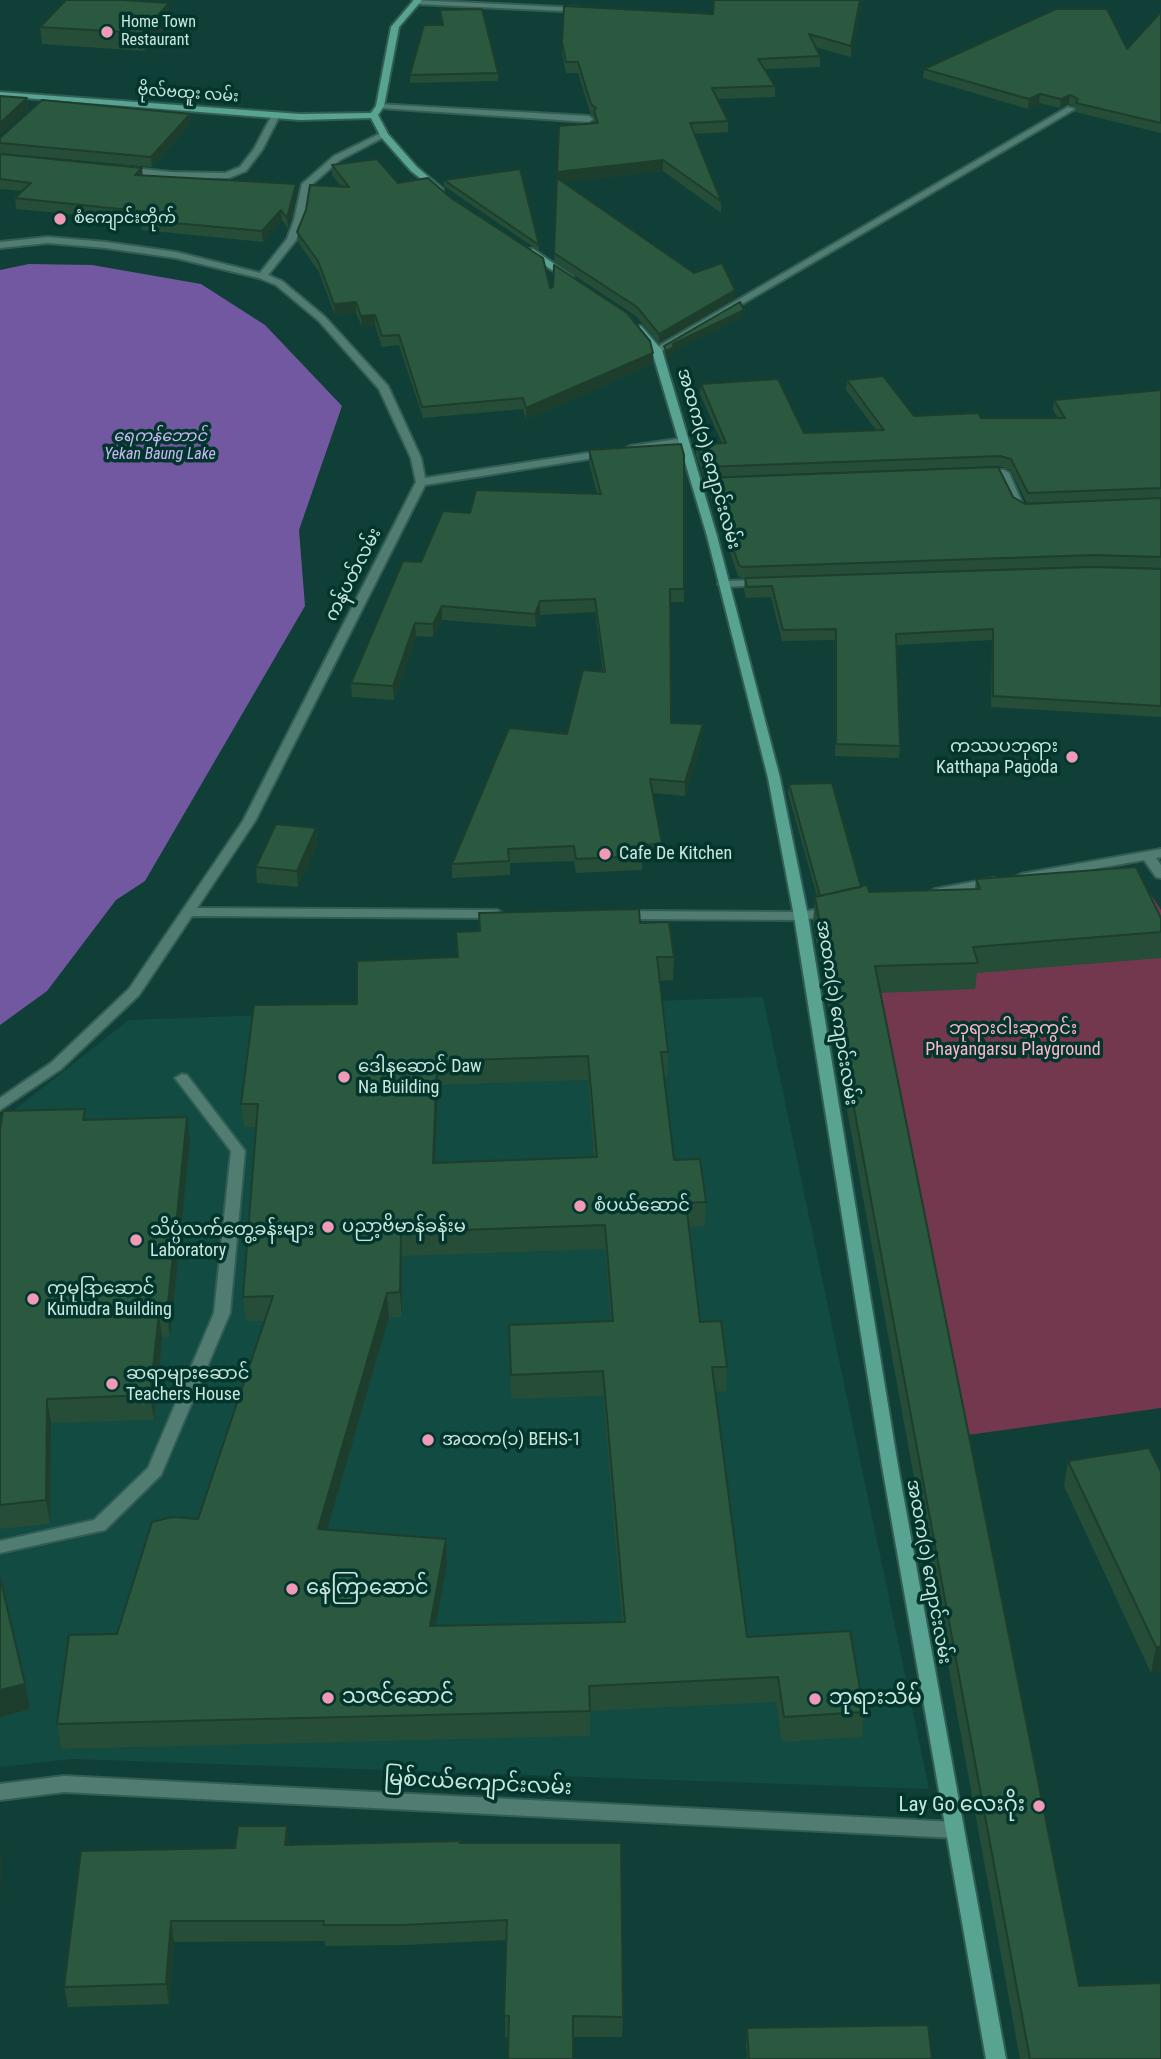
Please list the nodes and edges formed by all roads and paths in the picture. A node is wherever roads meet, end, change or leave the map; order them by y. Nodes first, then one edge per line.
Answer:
1 (417, 1) edge
2 (588, 10) edge
3 (0, 94) edge
4 (48, 98) junction
5 (38, 107) edge
6 (1071, 109) edge
7 (377, 110) junction
8 (276, 114) junction
9 (589, 119) edge
10 (384, 135) junction
11 (118, 170) edge
12 (456, 204) edge
13 (512, 240) edge
14 (0, 245) edge
15 (262, 276) junction
16 (578, 284) edge
17 (632, 320) edge
18 (657, 350) junction
19 (684, 441) junction
20 (972, 473) edge
21 (421, 482) junction
22 (1038, 509) edge
23 (778, 582) edge
24 (724, 584) junction
25 (1155, 854) edge
26 (1161, 874) edge
27 (921, 895) edge
28 (841, 909) edge
29 (187, 912) junction
30 (508, 914) edge
31 (606, 915) edge
32 (801, 916) junction
33 (182, 1078) dead end
34 (0, 1105) edge
35 (0, 1547) edge
36 (0, 1792) edge
37 (955, 1830) junction
38 (996, 2059) edge

1 - 2 street
1 - 7 main road
3 - 4 main road, ဗိုလ်ဗထူး လမ်း
4 - 5 street
4 - 8 main road, ဗိုလ်ဗထူး လမ်း
6 - 18 street
7 - 8 main road, ဗိုလ်ဗထူး လမ်း
7 - 9 street
7 - 10 main road
8 - 11 street
10 - 12 main road
10 - 15 street
13 - 16 main road
14 - 15 street
15 - 21 street
17 - 18 main road, အထက(၁) ကျောင်းလမ်း
18 - 19 main road, အထက(၁) ကျောင်းလမ်း
19 - 21 street
19 - 24 main road, အထက(၁) ကျောင်းလမ်း
20 - 22 street
21 - 29 street, ကန်ပတ်လမ်း
23 - 24 street
24 - 32 main road, အထက(၁) ကျောင်းလမ်း
25 - 26 street
25 - 27 street
28 - 32 street
29 - 30 street
29 - 34 street, ကန်ပတ်လမ်း
31 - 32 street
32 - 37 main road, အထက(၁) ကျောင်းလမ်း
33 - 35 street
36 - 37 street, မြစ်ငယ်ကျောင်းလမ်း
37 - 38 main road, အထက(၁) ကျောင်းလမ်း

